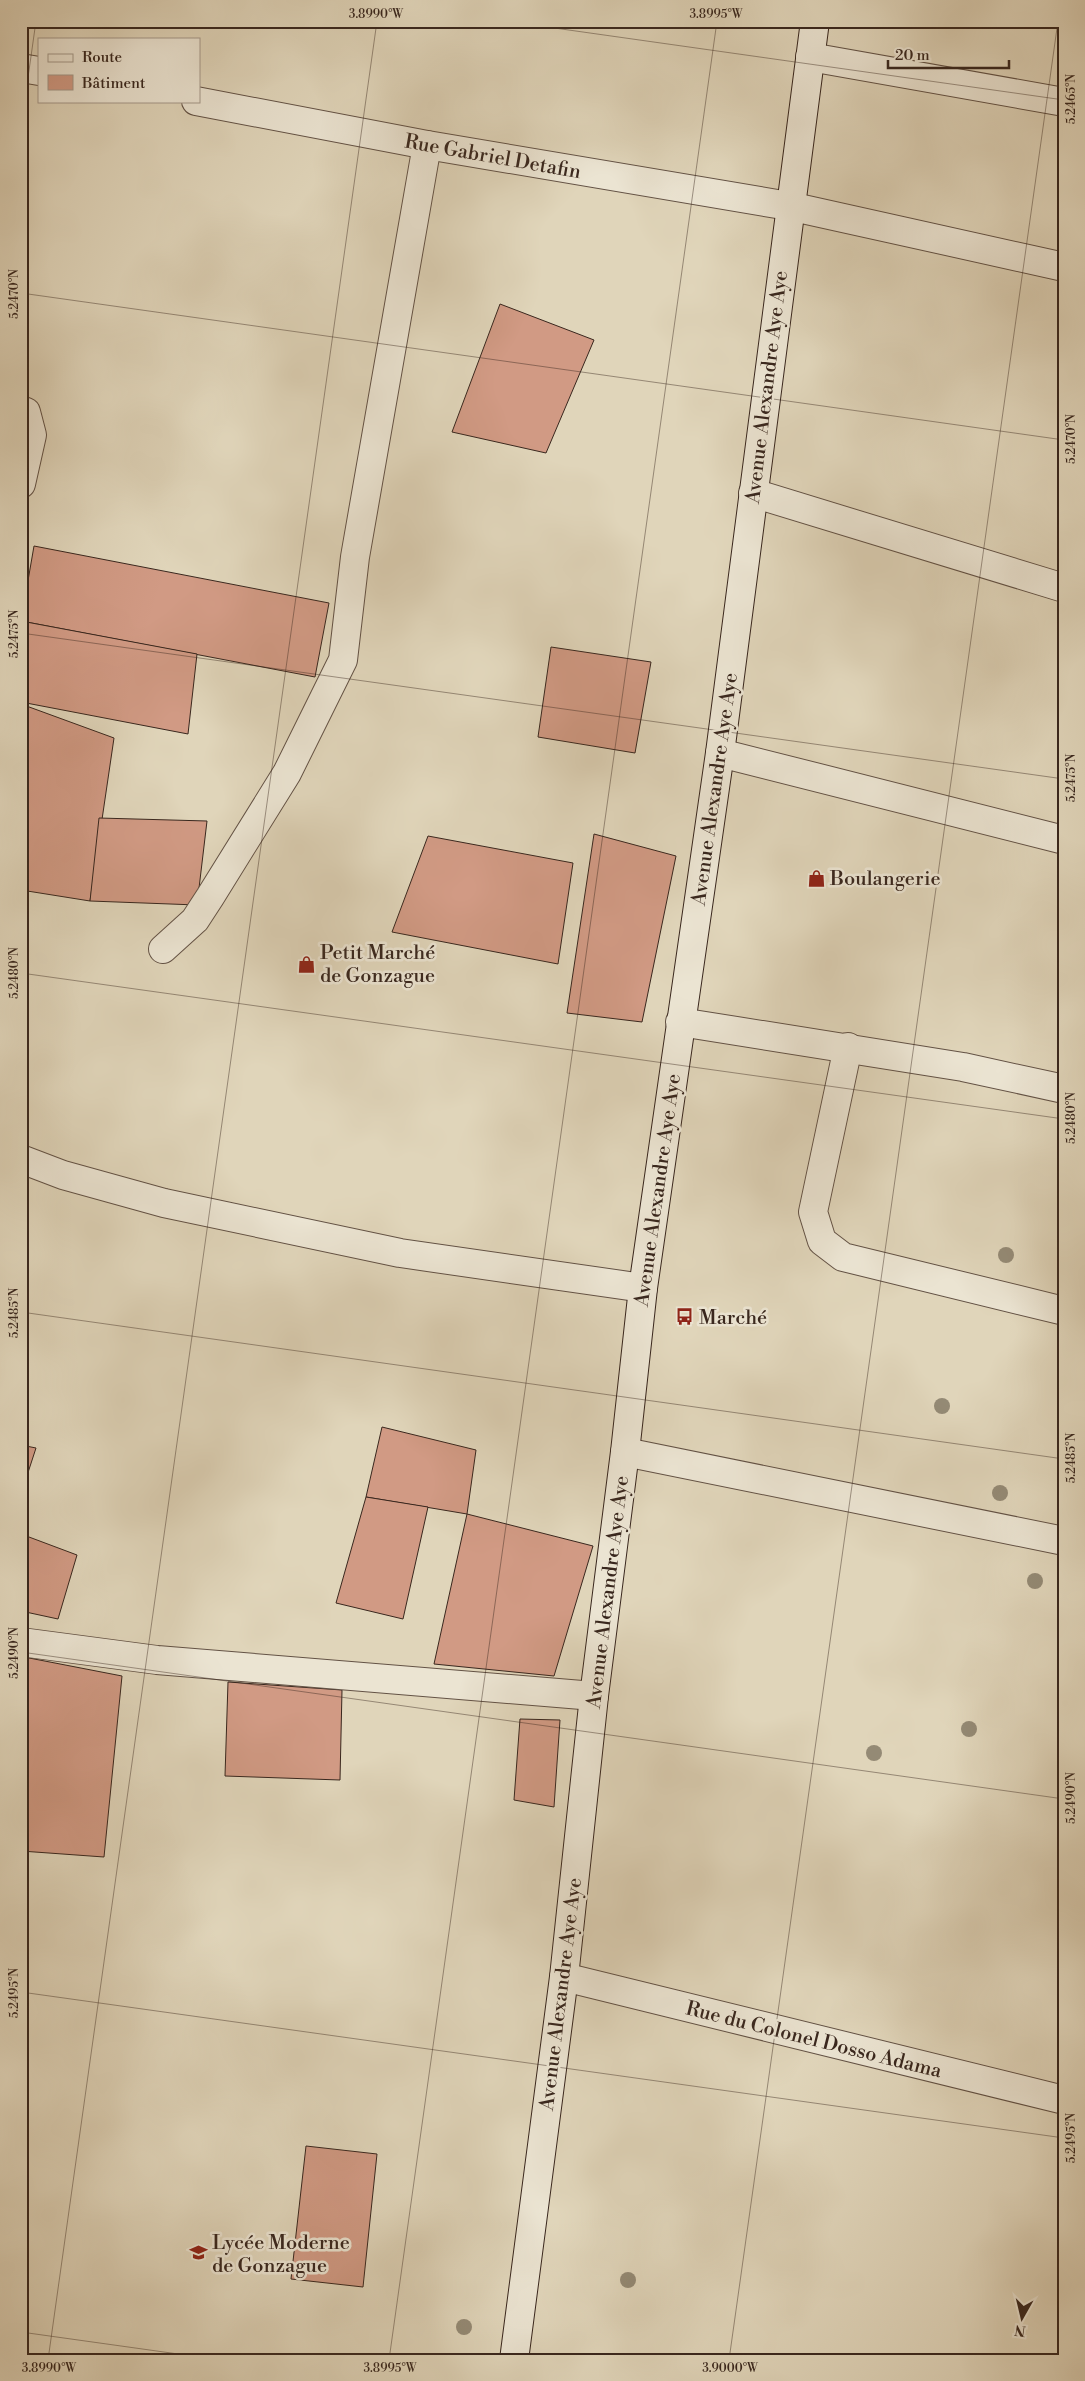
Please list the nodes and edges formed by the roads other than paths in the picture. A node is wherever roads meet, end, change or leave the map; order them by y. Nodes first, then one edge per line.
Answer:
1 (815, 21) edge
2 (810, 57) junction
3 (21, 68) edge
4 (38, 72) edge
5 (200, 102) edge
6 (1064, 102) edge
7 (428, 145) junction
8 (790, 206) junction
9 (1064, 267) edge
10 (21, 410) edge
11 (21, 484) edge
12 (752, 493) junction
13 (1064, 588) edge
14 (720, 753) junction
15 (1064, 840) edge
16 (163, 949) dead end
17 (680, 1022) junction
18 (848, 1047) junction
19 (1064, 1089) edge
20 (21, 1160) edge
21 (643, 1288) junction
22 (1064, 1311) edge
23 (625, 1452) junction
24 (1064, 1541) edge
25 (21, 1642) edge
26 (594, 1696) junction
27 (564, 1977) junction
28 (1064, 2100) edge
29 (514, 2360) edge

1 - 2 street, Avenue Alexandre Aye Aye
2 - 6 street
2 - 8 street, Avenue Alexandre Aye Aye
3 - 4 street
5 - 7 street, Rue Gabriel Detafin
7 - 8 street, Rue Gabriel Detafin
7 - 16 street
8 - 9 street, Rue Gabriel Detafin
8 - 12 street, Avenue Alexandre Aye Aye
10 - 11 street
12 - 13 street
12 - 14 street, Avenue Alexandre Aye Aye
14 - 15 street
14 - 17 street, Avenue Alexandre Aye Aye
17 - 18 street
17 - 21 street, Avenue Alexandre Aye Aye
18 - 19 street
18 - 22 street
20 - 21 street
21 - 23 street, Avenue Alexandre Aye Aye
23 - 24 street
23 - 26 street, Avenue Alexandre Aye Aye
25 - 26 street
26 - 27 street, Avenue Alexandre Aye Aye
27 - 28 street, Rue du Colonel Dosso Adama
27 - 29 street, Avenue Alexandre Aye Aye

